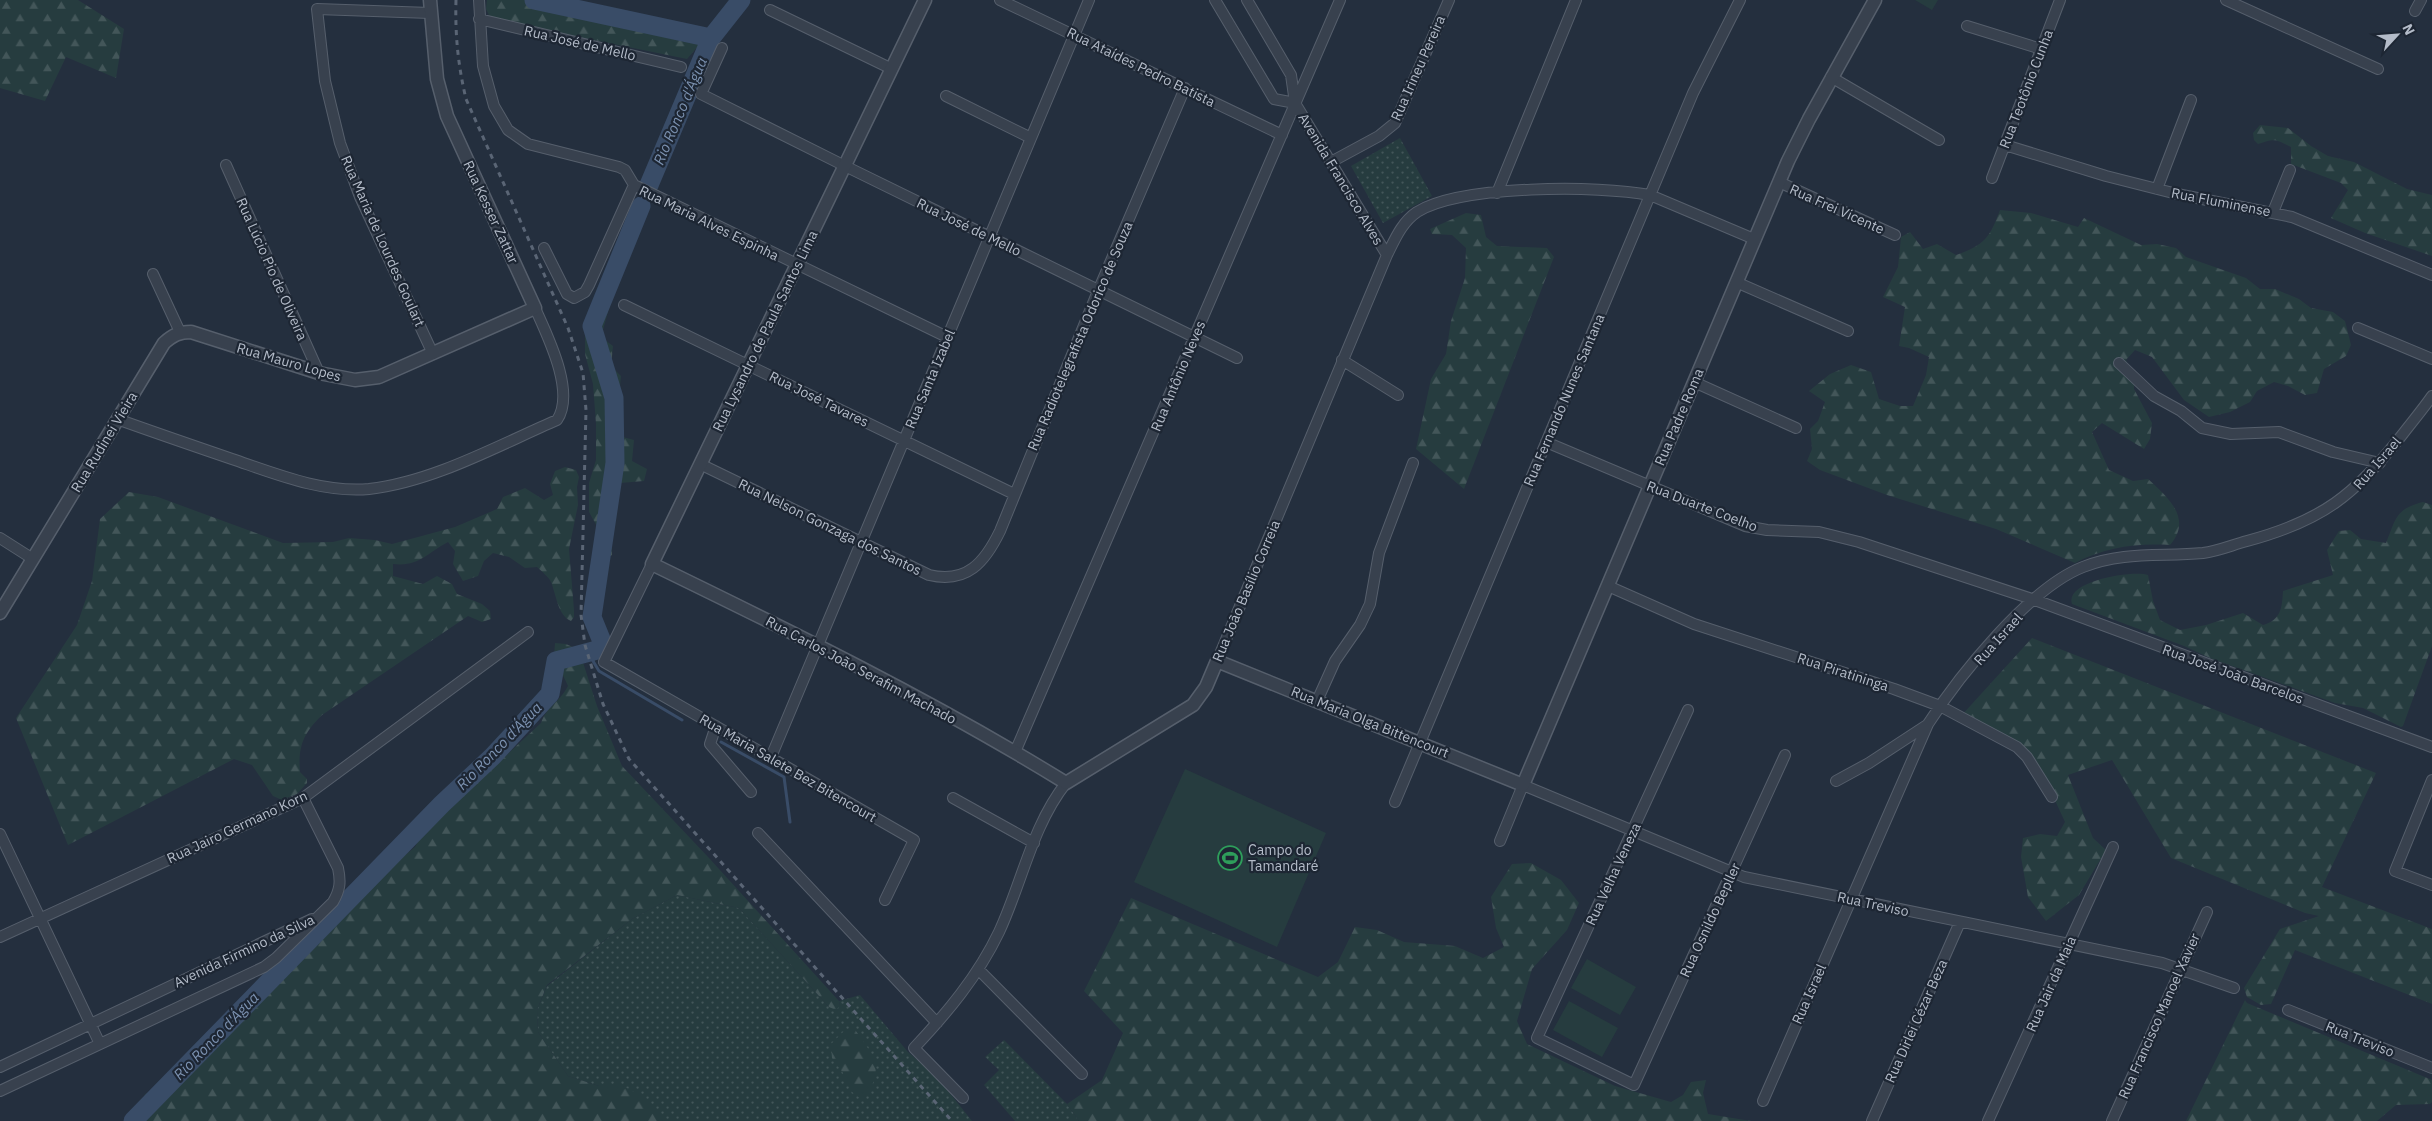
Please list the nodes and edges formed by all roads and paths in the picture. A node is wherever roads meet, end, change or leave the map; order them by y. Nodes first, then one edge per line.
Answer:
1 (479, 0) edge
2 (925, 0) edge
3 (1000, 0) edge
4 (1089, 0) edge
5 (1247, 0) edge
6 (1340, 0) edge
7 (1449, 0) edge
8 (1576, 0) edge
9 (1740, 0) edge
10 (1874, 0) edge
11 (2060, 0) edge
12 (2226, 0) edge
13 (2421, 0) edge
14 (1219, 2) edge
15 (430, 6) edge
16 (770, 10) dead end
17 (2414, 11) dead end
18 (479, 19) junction
19 (1968, 26) dead end
20 (1074, 35) junction
21 (722, 48) dead end
22 (2041, 49) junction
23 (681, 67) dead end
24 (2378, 68) dead end
25 (892, 70) junction
26 (1831, 77) junction
27 (1185, 88) junction
28 (946, 96) dead end
29 (2191, 100) dead end
30 (1295, 103) junction
31 (1282, 135) junction
32 (1031, 138) junction
33 (1939, 140) dead end
34 (2005, 145) junction
35 (1330, 162) junction
36 (226, 165) dead end
37 (845, 166) junction
38 (2290, 170) dead end
39 (1992, 178) dead end
40 (1779, 182) junction
41 (634, 185) junction
42 (2157, 189) junction
43 (1497, 193) junction
44 (1650, 194) junction
45 (2273, 212) junction
46 (1895, 235) dead end
47 (989, 237) junction
48 (1754, 239) junction
49 (544, 248) dead end
50 (1387, 255) junction
51 (796, 266) junction
52 (153, 274) dead end
53 (2432, 275) edge
54 (1736, 282) junction
55 (1098, 291) junction
56 (624, 304) dead end
57 (535, 308) junction
58 (2358, 328) dead end
59 (1848, 331) dead end
60 (180, 332) junction
61 (947, 337) junction
62 (1194, 337) junction
63 (433, 354) junction
64 (1238, 358) dead end
65 (2432, 359) edge
66 (1342, 360) junction
67 (2119, 363) dead end
68 (748, 365) junction
69 (319, 373) junction
70 (1694, 382) junction
71 (1398, 395) dead end
72 (2432, 396) edge
73 (117, 419) junction
74 (1796, 428) dead end
75 (904, 440) junction
76 (1546, 442) junction
77 (1413, 463) dead end
78 (2380, 463) junction
79 (700, 464) junction
80 (1650, 486) junction
81 (1014, 494) junction
82 (0, 538) edge
83 (861, 542) junction
84 (33, 559) junction
85 (652, 564) junction
86 (963, 574) joint
87 (1608, 586) junction
88 (2035, 600) junction
89 (0, 613) edge
90 (528, 632) dead end
91 (818, 645) junction
92 (1217, 661) junction
93 (604, 662) joint
94 (1317, 701) junction
95 (1940, 706) junction
96 (1688, 710) dead end
97 (1928, 724) junction
98 (716, 726) junction
99 (1420, 742) junction
100 (2432, 747) edge
101 (1015, 752) junction
102 (1785, 755) dead end
103 (771, 757) junction
104 (2432, 780) edge
105 (1836, 781) dead end
106 (1066, 783) junction
107 (1523, 785) junction
108 (751, 792) dead end
109 (2052, 797) dead end
110 (303, 798) junction
111 (953, 798) dead end
112 (1395, 802) dead end
113 (1632, 831) junction
114 (758, 833) dead end
115 (0, 834) edge
116 (1500, 841) dead end
117 (1034, 842) junction
118 (2113, 847) dead end
119 (1731, 872) junction
120 (2432, 885) edge
121 (1851, 899) junction
122 (885, 900) dead end
123 (2207, 912) dead end
124 (320, 916) junction
125 (40, 918) junction
126 (1960, 922) junction
127 (0, 937) edge
128 (2069, 944) junction
129 (2181, 968) junction
130 (978, 969) junction
131 (2234, 988) dead end
132 (2288, 1010) dead end
133 (937, 1023) junction
134 (90, 1024) junction
135 (100, 1044) junction
136 (0, 1067) edge
137 (2432, 1068) edge
138 (1082, 1074) dead end
139 (1634, 1085) joint
140 (0, 1090) edge
141 (963, 1098) dead end
142 (1762, 1101) dead end
143 (1872, 1121) edge
144 (1988, 1121) edge
145 (2112, 1121) edge

1 - 18 street
2 - 25 street, Rua Lysandro de Paula Santos Lima
3 - 20 street, Rua Ataídes Pedro Batista
4 - 20 street, Rua Santa Izabel
5 - 30 street, Avenida Francisco Alves
6 - 30 street, Rua Antônio Neves
7 - 35 street, Rua Irineu Pereira
8 - 43 street
9 - 44 street, Rua Fernando Nunes Santana
10 - 26 street, Rua Padre Roma
11 - 22 street, Rua Teotônio Cunha
12 - 24 street
13 - 17 street
14 - 30 street, Avenida Francisco Alves
15 - 57 street, Rua Kesser Zattar
15 - 63 street, Rua Maria de Lourdes Goulart
16 - 25 street
18 - 23 street, Rua José de Mello
18 - 41 street
19 - 22 street
20 - 27 street, Rua Ataídes Pedro Batista
20 - 32 street, Rua Santa Izabel
21 - 37 street, Rua José de Mello
22 - 34 street, Rua Teotônio Cunha
25 - 37 street, Rua Lysandro de Paula Santos Lima
26 - 33 street
26 - 40 street, Rua Padre Roma
27 - 31 street, Rua Ataídes Pedro Batista
27 - 55 street, Rua Radiotelegrafista Odorico de Souza
28 - 32 street
29 - 42 street
30 - 31 street, Rua Antônio Neves
30 - 35 street, Avenida Francisco Alves
31 - 62 street, Rua Antônio Neves
32 - 47 street, Rua Santa Izabel
34 - 39 street, Rua Teotônio Cunha
34 - 42 street, Rua Fluminense
35 - 50 street, Avenida Francisco Alves
36 - 69 street, Rua Lúcio Pio de Oliveira
37 - 47 street, Rua José de Mello
37 - 51 street, Rua Lysandro de Paula Santos Lima
38 - 45 street
40 - 46 street, Rua Frei Vicente
40 - 48 street, Rua Padre Roma
41 - 49 street
41 - 51 street, Rua Maria Alves Espinha
42 - 45 street, Rua Fluminense
43 - 44 street, Rua João Basílio Correia
43 - 50 street, Rua João Basílio Correia
44 - 48 street, Rua João Basílio Correia
44 - 76 street, Rua Fernando Nunes Santana
45 - 53 street, Rua Fluminense
47 - 55 street, Rua José de Mello
47 - 61 street, Rua Santa Izabel
48 - 54 street, Rua Padre Roma
50 - 66 street, Rua João Basílio Correia
51 - 61 street, Rua Maria Alves Espinha
51 - 68 street, Rua Lysandro de Paula Santos Lima
52 - 60 street
54 - 59 street
54 - 70 street, Rua Padre Roma
55 - 62 street, Rua José de Mello
55 - 81 street, Rua Radiotelegrafista Odorico de Souza
56 - 68 street, Rua José Tavares
57 - 63 street, Rua Mauro Lopes
57 - 73 street, Rua Kesser Zattar
58 - 65 street
60 - 69 street, Rua Mauro Lopes
60 - 73 street, Rua Rudinei Vieira
61 - 75 street, Rua Santa Izabel
62 - 64 street, Rua José de Mello
62 - 101 street, Rua Antônio Neves
63 - 69 street, Rua Mauro Lopes
66 - 71 street
66 - 92 street, Rua João Basílio Correia
67 - 78 street
68 - 75 street, Rua José Tavares
68 - 79 street, Rua Lysandro de Paula Santos Lima
70 - 74 street
70 - 80 street, Rua Padre Roma
72 - 78 street, Rua Israel
73 - 84 street, Rua Rudinei Vieira
75 - 81 street, Rua José Tavares
75 - 83 street, Rua Santa Izabel
76 - 80 street, Rua Duarte Coelho
76 - 99 street, Rua Fernando Nunes Santana
77 - 94 street
78 - 88 street, Rua Israel
79 - 83 street, Rua Nelson Gonzaga dos Santos
79 - 85 street, Rua Lysandro de Paula Santos Lima
80 - 87 street, Rua Padre Roma
80 - 88 street, Rua Duarte Coelho
81 - 86 street, Rua Radiotelegrafista Odorico de Souza
82 - 84 street
83 - 86 street, Rua Nelson Gonzaga dos Santos
83 - 91 street, Rua Santa Izabel
84 - 89 street, Rua Rudinei Vieira
85 - 91 street, Rua Carlos João Serafim Machado
85 - 93 street, Rua Lysandro de Paula Santos Lima
87 - 95 street, Rua Piratininga
87 - 107 street, Rua Padre Roma
88 - 95 street, Rua Israel
88 - 100 street, Rua José João Barcelos
90 - 110 street, Rua Jairo Germano Korn
91 - 101 street, Rua Carlos João Serafim Machado
91 - 103 street, Rua Santa Izabel
92 - 94 street, Rua Maria Olga Bittencourt
92 - 106 street, Rua João Basílio Correia
93 - 98 street, Rua Maria Salete Bez Bitencourt
94 - 99 street, Rua Maria Olga Bittencourt
95 - 97 street, Rua Israel
95 - 109 street, Rua Piratininga
96 - 113 street, Rua Velha Veneza
97 - 105 street
97 - 121 street, Rua Israel
98 - 103 street, Rua Maria Salete Bez Bitencourt
98 - 108 street
99 - 107 street, Rua Maria Olga Bittencourt
99 - 112 street, Rua Fernando Nunes Santana
101 - 106 street, Rua Carlos João Serafim Machado
102 - 119 street, Rua Osnildo Bepller
103 - 122 street, Rua Maria Salete Bez Bitencourt
104 - 120 street
106 - 117 street, Rua João Basílio Correia
107 - 113 street, Rua Treviso
107 - 116 street, Rua Padre Roma
110 - 124 street
110 - 125 street, Rua Jairo Germano Korn
111 - 117 street
113 - 119 street, Rua Treviso
113 - 139 street, Rua Velha Veneza
114 - 133 street
115 - 125 street
117 - 130 street, Rua João Basílio Correia
118 - 128 street, Rua Jair da Maia
119 - 121 street, Rua Treviso
119 - 139 street, Rua Osnildo Bepller
121 - 126 street, Rua Treviso
121 - 142 street, Rua Israel
123 - 129 street, Rua Francisco Manoel Xavier
124 - 134 street, Avenida Firmino da Silva
124 - 135 street, Avenida Firmino da Silva
125 - 127 street, Rua Jairo Germano Korn
125 - 134 street
126 - 128 street, Rua Treviso
126 - 143 street, Rua Dirlei Cézar Beza
128 - 129 street, Rua Treviso
128 - 144 street, Rua Jair da Maia
129 - 131 street, Rua Treviso
129 - 145 street, Rua Francisco Manoel Xavier
130 - 133 street, Rua João Basílio Correia
130 - 138 street
132 - 137 street, Rua Treviso
133 - 141 street, Rua João Basílio Correia
134 - 135 street
134 - 136 street, Avenida Firmino da Silva
135 - 140 street, Avenida Firmino da Silva

